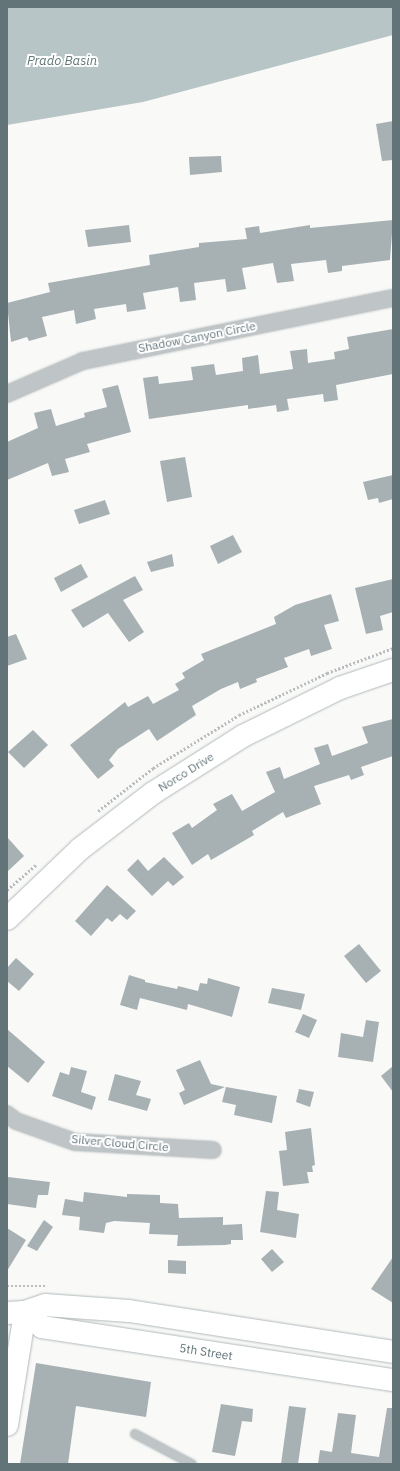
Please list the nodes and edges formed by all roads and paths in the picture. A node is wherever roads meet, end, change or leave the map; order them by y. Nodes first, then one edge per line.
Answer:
1 (393, 298) edge
2 (7, 394) edge
3 (393, 670) edge
4 (7, 919) edge
5 (7, 1114) edge
6 (213, 1150) dead end
7 (16, 1312) edge
8 (393, 1352) edge
9 (393, 1380) edge
10 (7, 1425) edge
11 (135, 1434) dead end
12 (192, 1464) edge

1 - 2 street, Shadow Canyon Circle
3 - 4 street, Norco Drive
5 - 6 street, Silver Cloud Circle
7 - 8 street
7 - 9 street, 5th Street
7 - 10 street
11 - 12 lane

